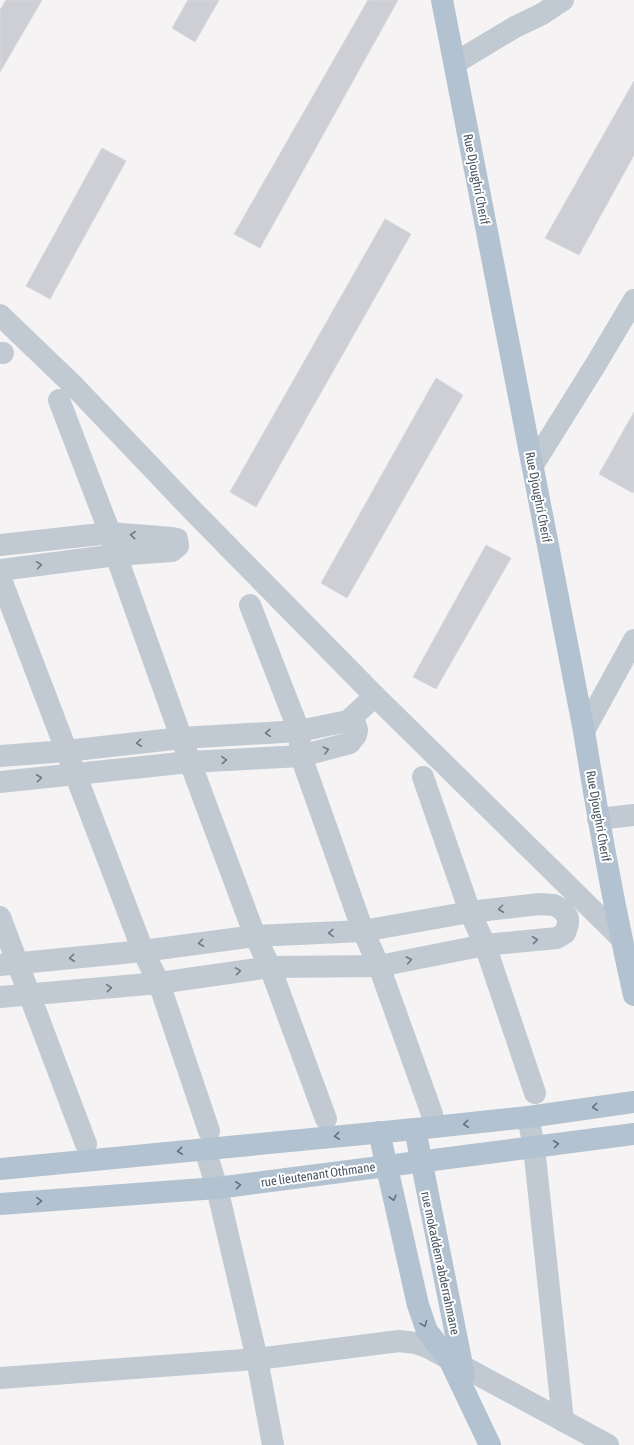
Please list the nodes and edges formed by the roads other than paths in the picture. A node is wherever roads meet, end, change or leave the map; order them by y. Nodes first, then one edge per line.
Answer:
1 (442, 0) edge
2 (563, 0) edge
3 (455, 64) junction
4 (634, 300) edge
5 (0, 315) edge
6 (59, 400) dead end
7 (533, 465) junction
8 (196, 514) junction
9 (110, 533) junction
10 (172, 538) junction
11 (0, 545) edge
12 (116, 555) junction
13 (0, 570) edge
14 (0, 577) edge
15 (250, 604) dead end
16 (634, 640) edge
17 (375, 696) junction
18 (348, 721) junction
19 (299, 731) junction
20 (584, 731) junction
21 (182, 738) junction
22 (66, 751) junction
23 (0, 756) edge
24 (301, 756) junction
25 (190, 762) junction
26 (76, 774) junction
27 (423, 778) dead end
28 (0, 782) edge
29 (634, 815) edge
30 (598, 819) junction
31 (470, 912) junction
32 (0, 917) edge
33 (363, 931) junction
34 (255, 936) junction
35 (621, 938) junction
36 (485, 945) junction
37 (143, 950) junction
38 (9, 964) edge
39 (270, 966) junction
40 (379, 966) junction
41 (160, 983) junction
42 (30, 995) junction
43 (634, 995) edge
44 (0, 997) edge
45 (535, 1093) dead end
46 (634, 1102) edge
47 (432, 1114) dead end
48 (528, 1117) junction
49 (326, 1119) dead end
50 (415, 1130) junction
51 (379, 1132) junction
52 (634, 1134) edge
53 (207, 1140) junction
54 (86, 1144) dead end
55 (534, 1147) junction
56 (420, 1161) junction
57 (386, 1165) junction
58 (0, 1169) edge
59 (217, 1188) junction
60 (0, 1204) edge
61 (257, 1359) junction
62 (456, 1363) junction
63 (0, 1378) edge
64 (564, 1421) junction
65 (273, 1445) edge
66 (490, 1445) edge
67 (608, 1445) edge

1 - 3 main road, Rue Djoughri Cherif
2 - 3 street
3 - 7 main road, Rue Djoughri Cherif
4 - 7 street
5 - 8 street
6 - 9 street
7 - 20 main road, Rue Djoughri Cherif
8 - 10 street
8 - 17 street
10 -> 9 street
9 - 11 street
9 - 12 street
10 - 12 street
13 -> 12 street
12 - 21 street
14 - 22 street
15 - 19 street
16 - 20 street
17 - 18 street
17 - 35 street
18 - 19 street
24 -> 18 street
19 -> 21 street
19 - 24 street
20 - 30 main road, Rue Djoughri Cherif
21 -> 22 street
21 - 25 street
22 - 23 street
22 - 26 street
25 -> 24 street
24 - 33 street
25 - 26 street
25 - 34 street
28 -> 26 street
26 - 37 street
27 - 31 street
29 - 30 street
30 - 35 main road, Rue Djoughri Cherif
31 - 33 street
31 - 36 street
36 -> 31 street
32 - 38 street
33 -> 34 street
33 - 40 street
34 -> 37 street
34 - 39 street
35 - 43 main road, Rue Djoughri Cherif
40 -> 36 street
36 - 45 street
37 -> 38 street
37 - 41 street
38 - 42 street
39 - 40 street
41 -> 39 street
39 - 49 street
40 - 47 street
42 -> 41 street
41 - 53 street
42 - 44 street
42 - 54 street
46 -> 48 main road
48 -> 50 main road
48 - 55 street
50 - 51 main road
50 - 56 main road, rue mokaddem abderrahmane
51 -> 53 main road
51 - 57 main road, rue mokaddem abderrahmane
55 -> 52 main road, rue lieutenant Othmane
53 -> 58 main road
53 - 59 street
55 - 56 main road, rue lieutenant Othmane
55 - 64 street
56 - 57 main road, rue lieutenant Othmane
56 - 62 main road, rue mokaddem abderrahmane
59 -> 57 main road, rue lieutenant Othmane
57 -> 62 main road, rue mokaddem abderrahmane
60 -> 59 main road, rue lieutenant Othmane
59 - 61 street
61 - 62 street
61 - 63 street
61 - 65 street
62 - 64 street
62 - 66 main road, rue mokaddem abderrahmane
64 - 67 street

